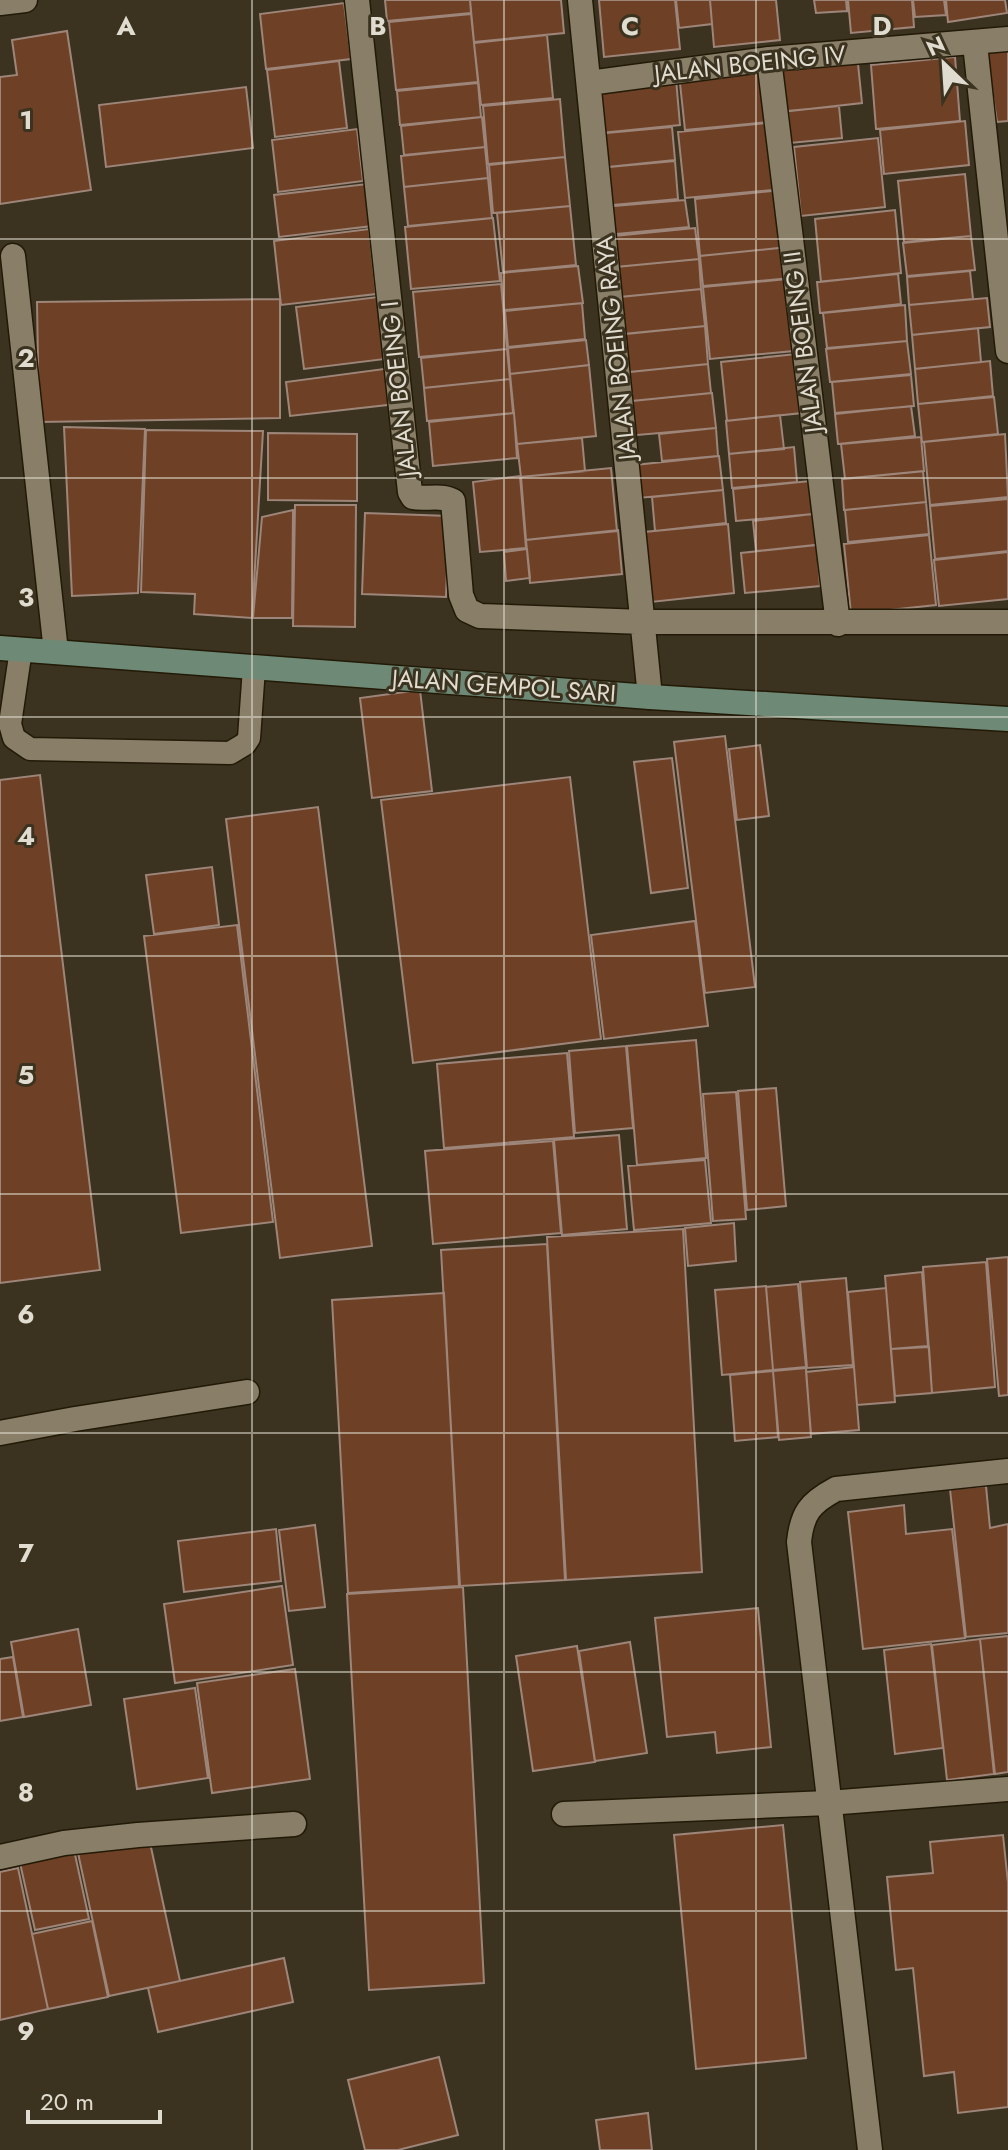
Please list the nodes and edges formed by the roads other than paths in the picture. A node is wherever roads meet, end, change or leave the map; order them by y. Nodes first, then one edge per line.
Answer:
1 (25, 0) edge
2 (357, 0) edge
3 (580, 0) edge
4 (0, 3) edge
5 (1008, 39) edge
6 (975, 44) junction
7 (769, 59) junction
8 (589, 83) junction
9 (13, 256) dead end
10 (1008, 351) edge
11 (1008, 622) edge
12 (838, 624) junction
13 (644, 632) junction
14 (11, 649) edge
15 (56, 652) junction
16 (254, 668) junction
17 (650, 697) junction
18 (1008, 719) edge
19 (247, 1392) dead end
20 (0, 1433) edge
21 (1008, 1471) edge
22 (1008, 1789) edge
23 (828, 1803) junction
24 (564, 1814) dead end
25 (294, 1824) dead end
26 (0, 1857) edge
27 (870, 2150) edge

1 - 4 street
2 - 13 street, JALAN BOEING I
3 - 8 street, JALAN BOEING RAYA
5 - 6 street, JALAN BOEING IV
6 - 7 street, JALAN BOEING IV
6 - 10 street
7 - 8 street, JALAN BOEING IV
7 - 12 street, JALAN BOEING II
8 - 13 street, JALAN BOEING RAYA
9 - 15 street
11 - 12 street
12 - 13 street
13 - 17 street, JALAN BOEING RAYA
14 - 15 street, JALAN GEMPOL SARI
14 - 16 lane
15 - 16 street, JALAN GEMPOL SARI
16 - 17 street, JALAN GEMPOL SARI
17 - 18 street, JALAN GEMPOL SARI
19 - 20 street
21 - 23 street
22 - 23 street
23 - 24 street
23 - 27 street
25 - 26 street

